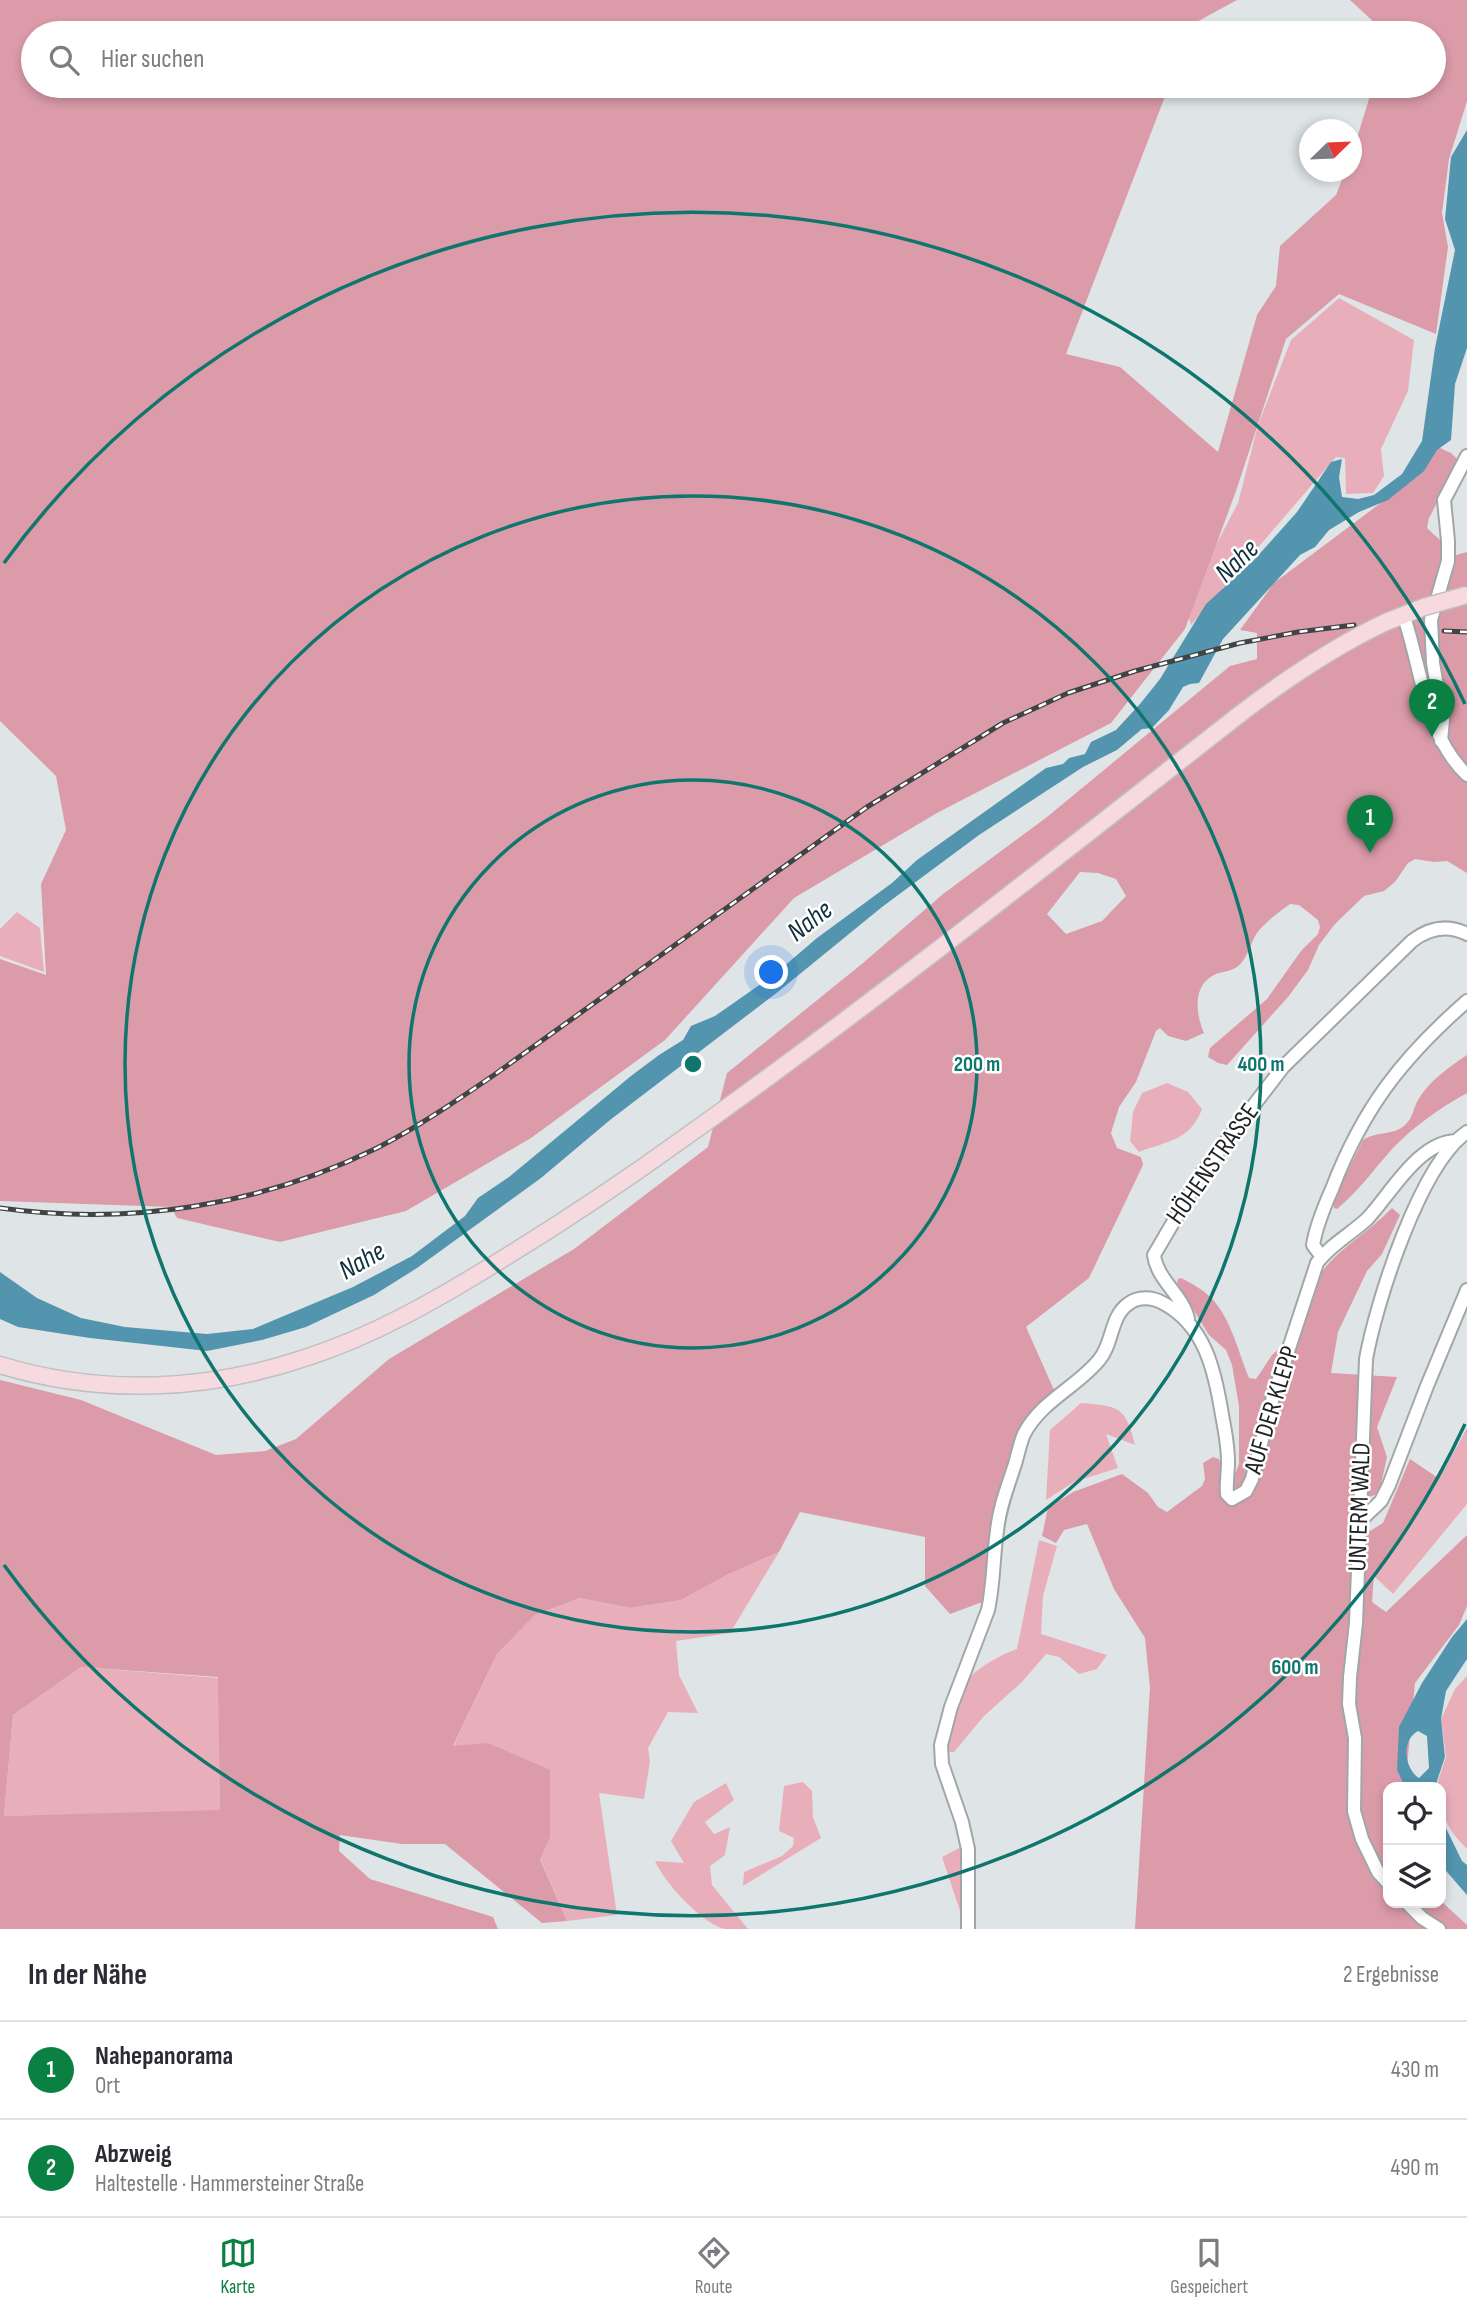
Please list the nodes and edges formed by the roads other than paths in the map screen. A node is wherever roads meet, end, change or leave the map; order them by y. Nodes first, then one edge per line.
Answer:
1 (1467, 456) edge
2 (1467, 595) edge
3 (1403, 614) junction
4 (1441, 741) junction
5 (1467, 775) edge
6 (1467, 934) edge
7 (1467, 1002) edge
8 (1467, 1132) edge
9 (1456, 1141) junction
10 (1154, 1255) joint
11 (1322, 1256) junction
12 (1467, 1290) edge
13 (1188, 1321) junction
14 (0, 1365) edge
15 (1360, 1521) junction
16 (1383, 1878) edge
17 (1412, 1908) edge
18 (968, 1929) edge
19 (1439, 1929) edge

1 - 4 street
2 - 3 main road, bridge
3 - 4 street
3 - 14 main road, bridge
4 - 5 street
6 - 10 street, HÖHENSTRASSE
7 - 11 street
8 - 9 street
9 - 11 street
9 - 15 street, UNTERM WALD
10 - 13 street, AUF DER KLEPP
11 - 13 street, AUF DER KLEPP
12 - 15 street
13 - 18 street, AUF DER KLEPP
15 - 16 street, UNTERM WALD
17 - 19 street

